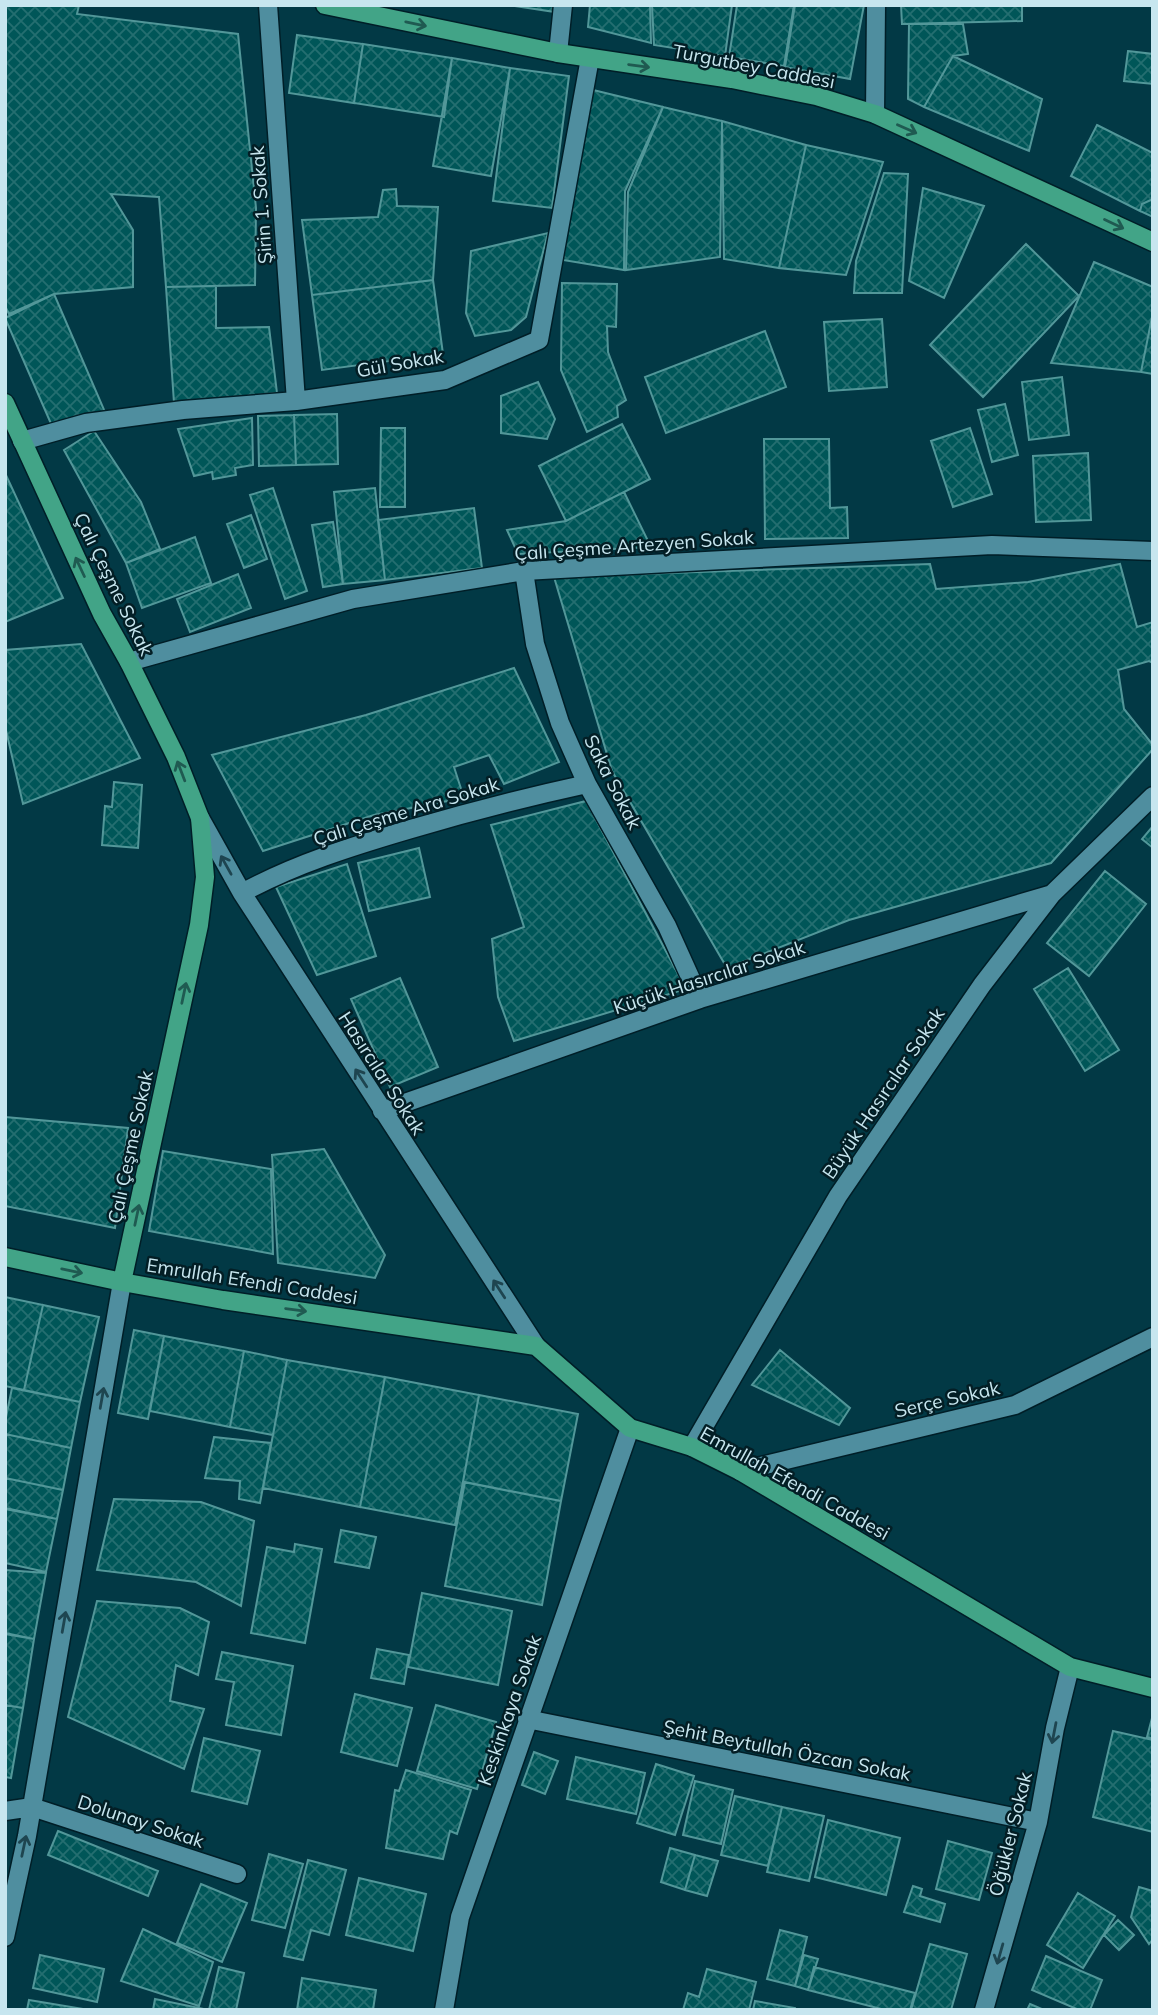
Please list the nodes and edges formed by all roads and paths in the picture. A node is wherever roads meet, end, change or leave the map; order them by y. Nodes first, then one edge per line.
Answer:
1 (268, 5) edge
2 (325, 5) edge
3 (563, 5) edge
4 (876, 5) edge
5 (357, 9) edge
6 (558, 53) junction
7 (590, 58) junction
8 (875, 114) junction
9 (1153, 242) edge
10 (296, 401) junction
11 (5, 402) edge
12 (22, 441) junction
13 (1153, 551) edge
14 (524, 571) junction
15 (129, 662) junction
16 (587, 784) junction
17 (1153, 796) edge
18 (200, 818) junction
19 (242, 893) junction
20 (1052, 894) junction
21 (700, 999) junction
22 (382, 1111) junction
23 (5, 1257) edge
24 (122, 1282) junction
25 (1153, 1337) edge
26 (536, 1346) junction
27 (630, 1428) junction
28 (692, 1447) junction
29 (740, 1471) junction
30 (1070, 1667) junction
31 (1153, 1688) edge
32 (527, 1719) junction
33 (32, 1807) junction
34 (5, 1811) edge
35 (1038, 1822) junction
36 (237, 1874) dead end
37 (5, 1937) edge
38 (444, 2010) edge
39 (984, 2010) edge

1 - 10 street, Şirin 1. Sokak
2 - 5 main road, Turgutbey Caddesi
3 - 6 street
4 - 8 street
5 -> 6 main road, Turgutbey Caddesi
6 - 7 main road, Turgutbey Caddesi
7 -> 8 main road, Turgutbey Caddesi
7 - 10 street, Gül Sokak
8 -> 9 main road, Turgutbey Caddesi
10 - 12 street, Gül Sokak
11 - 12 main road, Çalı Çeşme Sokak
15 -> 12 main road, Çalı Çeşme Sokak
13 - 14 street, Çalı Çeşme Artezyen Sokak
14 - 15 street, Çalı Çeşme Artezyen Sokak
14 - 16 street, Saka Sokak
18 -> 15 main road, Çalı Çeşme Sokak
16 - 19 street, Çalı Çeşme Ara Sokak
16 - 21 street, Saka Sokak
17 - 20 street, Büyük Hasırcılar Sokak
19 -> 18 street, Hasırcılar Sokak
24 -> 18 main road, Çalı Çeşme Sokak
22 -> 19 street, Hasırcılar Sokak
20 - 21 street, Küçük Hasırcılar Sokak
20 - 28 street, Büyük Hasırcılar Sokak
21 - 22 street, Küçük Hasırcılar Sokak
26 -> 22 street, Hasırcılar Sokak
23 -> 24 main road, Emrullah Efendi Caddesi
24 -> 26 main road, Emrullah Efendi Caddesi
33 -> 24 street, Çalı Çeşme Sokak
25 - 29 street, Serçe Sokak
26 - 27 main road, Emrullah Efendi Caddesi
27 - 28 main road, Emrullah Efendi Caddesi
27 - 32 street, Keskinkaya Sokak
28 - 29 main road, Emrullah Efendi Caddesi
29 - 30 main road, Emrullah Efendi Caddesi
30 - 31 main road, Emrullah Efendi Caddesi
30 -> 35 street, Öğükler Sokak
32 - 35 street, Şehit Beytullah Özcan Sokak
32 - 38 street, Keskinkaya Sokak
33 - 34 street
33 - 36 street, Dolunay Sokak
37 -> 33 street, Çalı Çeşme Sokak
35 -> 39 street, Öğükler Sokak

